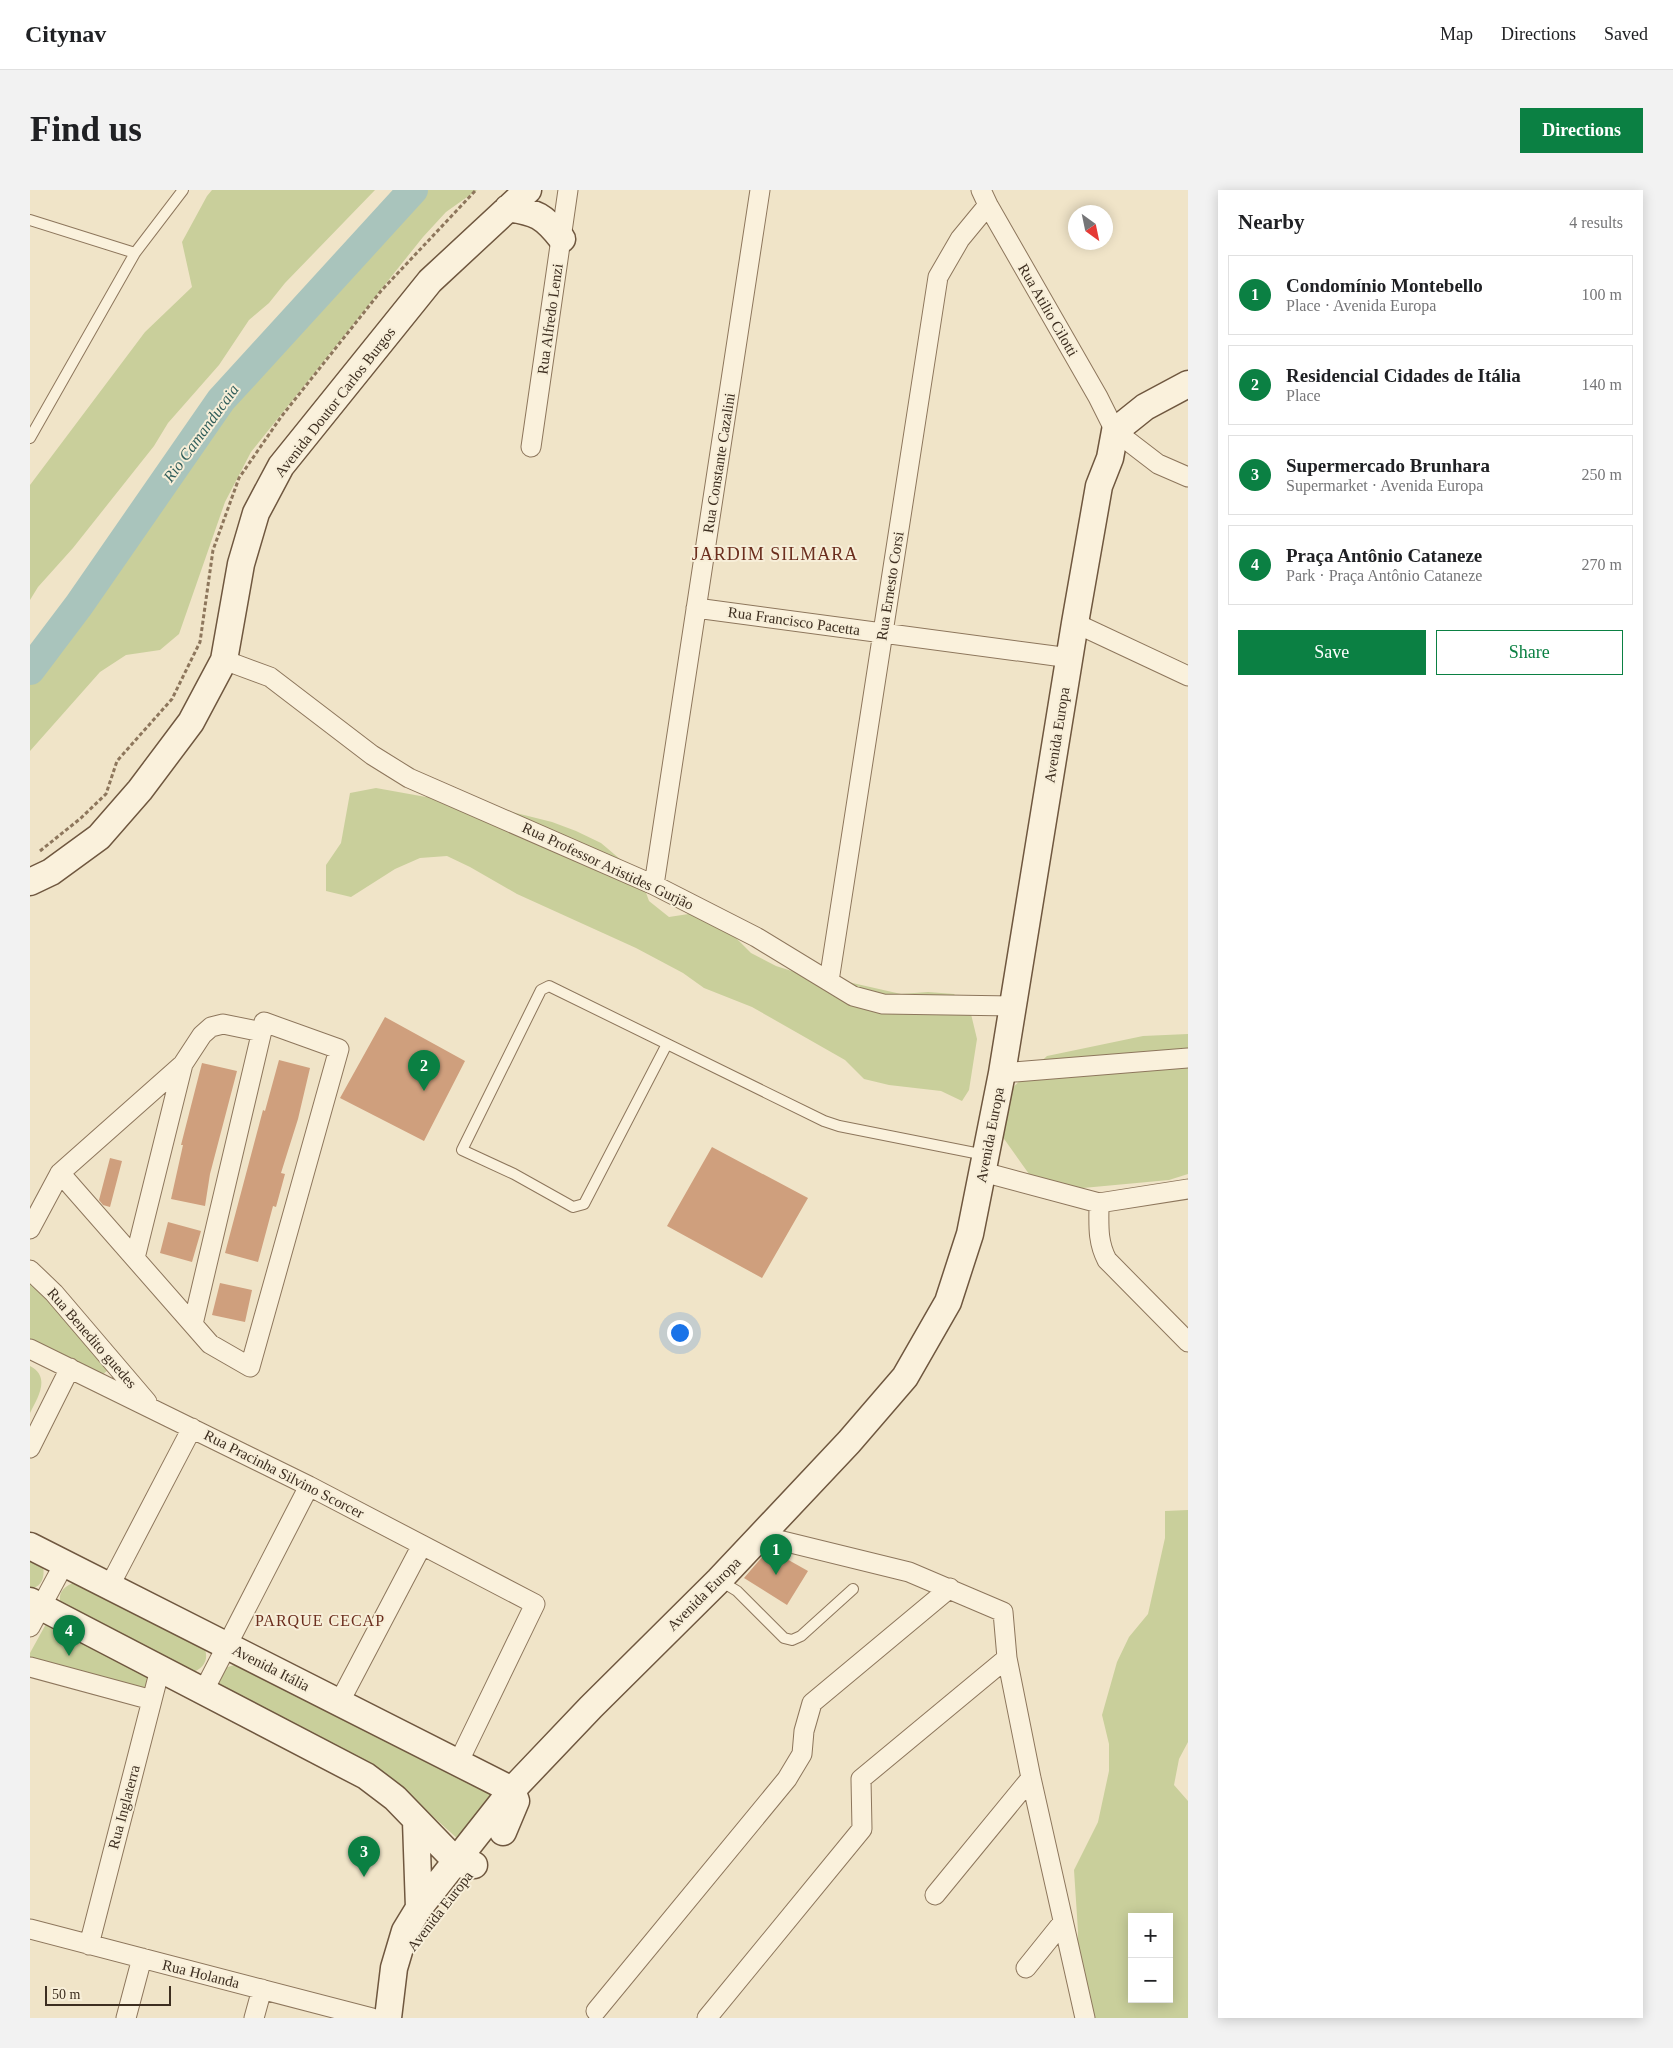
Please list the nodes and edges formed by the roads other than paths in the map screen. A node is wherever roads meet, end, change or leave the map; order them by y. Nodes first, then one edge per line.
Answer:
1 (183, 190) edge
2 (528, 190) edge
3 (568, 190) edge
4 (760, 190) edge
5 (985, 198) edge
6 (508, 208) junction
7 (30, 220) edge
8 (562, 239) junction
9 (135, 253) junction
10 (1188, 384) edge
11 (1115, 431) junction
12 (30, 438) edge
13 (531, 447) dead end
14 (1188, 477) edge
15 (696, 608) junction
16 (1075, 623) junction
17 (883, 633) junction
18 (1070, 658) junction
19 (224, 660) junction
20 (1188, 676) edge
21 (30, 882) edge
22 (654, 885) junction
23 (830, 981) junction
24 (1013, 1006) junction
25 (262, 1032) junction
26 (667, 1044) junction
27 (1188, 1058) edge
28 (183, 1064) junction
29 (1002, 1073) junction
30 (984, 1164) junction
31 (60, 1173) junction
32 (1188, 1188) edge
33 (1099, 1203) junction
34 (30, 1228) edge
35 (136, 1258) junction
36 (30, 1270) edge
37 (193, 1324) junction
38 (1188, 1342) edge
39 (30, 1349) edge
40 (70, 1368) junction
41 (152, 1408) junction
42 (192, 1428) junction
43 (30, 1448) edge
44 (308, 1486) junction
45 (762, 1536) junction
46 (422, 1545) junction
47 (30, 1546) edge
48 (64, 1564) junction
49 (719, 1580) junction
50 (109, 1587) junction
51 (950, 1588) junction
52 (853, 1589) dead end
53 (34, 1612) edge
54 (227, 1646) junction
55 (1007, 1658) junction
56 (30, 1667) edge
57 (160, 1669) junction
58 (203, 1692) junction
59 (152, 1700) junction
60 (340, 1703) junction
61 (591, 1707) junction
62 (458, 1763) junction
63 (1031, 1778) junction
64 (512, 1790) junction
65 (416, 1820) junction
66 (503, 1832) junction
67 (466, 1863) junction
68 (935, 1895) dead end
69 (419, 1908) junction
70 (1063, 1922) junction
71 (30, 1929) edge
72 (89, 1945) junction
73 (142, 1958) junction
74 (394, 1968) junction
75 (1026, 1968) dead end
76 (262, 1989) junction
77 (596, 2011) dead end
78 (126, 2018) edge
79 (254, 2018) edge
80 (372, 2018) edge
81 (388, 2018) edge
82 (707, 2018) edge
83 (1085, 2018) edge

1 - 9 lane
2 - 6 street, Avenida Doutor Carlos Burgos
3 - 8 street, Rua Alfredo Lenzi
4 - 15 street, Rua Constante Cazalini
5 - 11 street, Rua Atilio Cilotti
5 - 17 street, Rua Ernesto Corsi
6 - 8 street
6 - 19 street, Avenida Doutor Carlos Burgos
7 - 9 lane
8 - 13 street, Rua Alfredo Lenzi
9 - 12 lane
10 - 11 street
11 - 14 street
11 - 16 street, Avenida Europa
15 - 17 street, Rua Francisco Pacetta
15 - 22 street, Rua Constante Cazalini
16 - 18 street, Avenida Europa
16 - 20 street
17 - 18 street, Rua Francisco Pacetta
17 - 23 street, Rua Ernesto Corsi
18 - 24 street, Avenida Europa
19 - 21 street, Avenida Doutor Carlos Burgos
19 - 22 street, Rua Professor Aristides Gurjão
22 - 23 street, Rua Professor Aristides Gurjão
23 - 24 street, Rua Professor Aristides Gurjão
24 - 29 street, Avenida Europa
25 - 28 street
25 - 37 street
25 - 37 street
26 - 26 lane
26 - 30 lane
27 - 29 street
28 - 31 street
28 - 35 street
29 - 30 street, Avenida Europa
30 - 33 street
30 - 45 street, Avenida Europa
31 - 34 street
31 - 35 street
32 - 33 street
33 - 38 street
35 - 37 street
36 - 41 street, Rua Benedito guedes
39 - 40 street, Rua Pracinha Silvino Scorcer
40 - 41 street, Rua Pracinha Silvino Scorcer
40 - 43 street
41 - 42 street, Rua Pracinha Silvino Scorcer
42 - 44 street, Rua Pracinha Silvino Scorcer
42 - 50 street
44 - 46 street, Rua Pracinha Silvino Scorcer
44 - 54 street
45 - 49 street, Avenida Europa
45 - 51 street
46 - 60 street
46 - 62 street, Rua Pracinha Silvino Scorcer
47 - 48 street, Avenida Itália
48 - 50 street, Avenida Itália
48 - 53 street
49 - 52 lane
49 - 61 street, Avenida Europa
50 - 54 street, Avenida Itália
51 - 55 street
51 - 77 street
53 - 57 street
54 - 58 street
54 - 60 street, Avenida Itália
55 - 63 street
55 - 82 street
56 - 59 street
57 - 58 street
57 - 59 street, Rua Inglaterra
58 - 65 street
59 - 72 street, Rua Inglaterra
60 - 62 street, Avenida Itália
61 - 64 street, Avenida Europa
61 - 66 street, Avenida Europa
62 - 64 street, Avenida Itália
63 - 68 street
63 - 70 street
64 - 66 street
64 - 67 street, Avenida Europa
65 - 67 street
65 - 69 street
66 - 67 street, Avenida Europa
67 - 69 street, Avenida Europa
67 - 74 street, Avenida Europa
69 - 74 street, Avenida Europa
70 - 75 street
70 - 83 street
71 - 72 street, Rua Holanda
72 - 73 street, Rua Holanda
73 - 76 street, Rua Holanda
73 - 78 street
74 - 81 street, Avenida Europa
76 - 79 street
76 - 80 street, Rua Holanda

